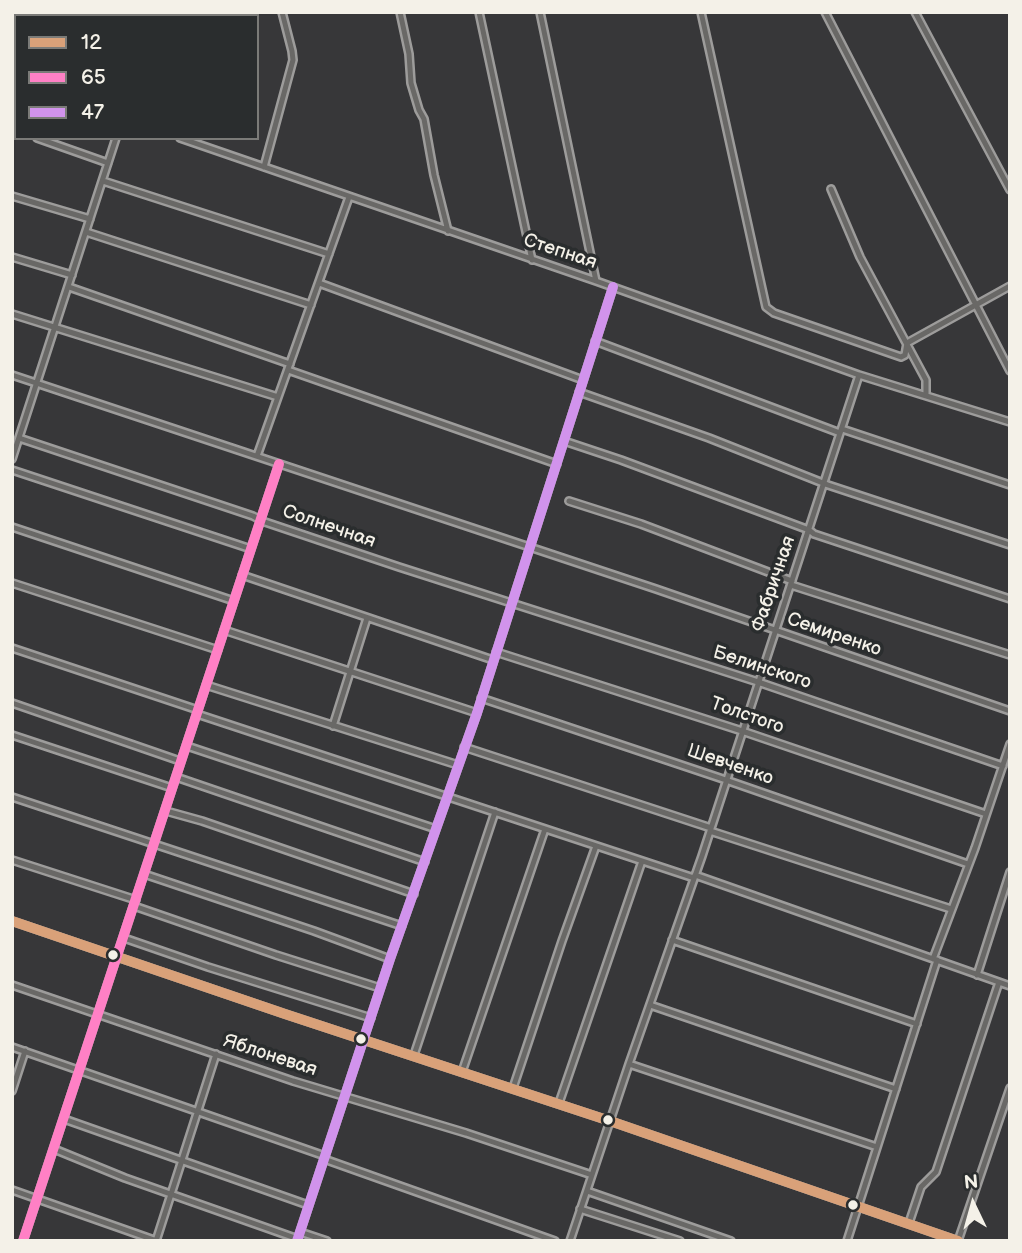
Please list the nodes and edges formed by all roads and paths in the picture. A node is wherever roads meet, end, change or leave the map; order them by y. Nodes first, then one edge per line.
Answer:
1 (282, 12) edge
2 (401, 12) edge
3 (480, 12) edge
4 (540, 12) edge
5 (701, 12) edge
6 (825, 12) edge
7 (915, 12) edge
8 (43, 140) edge
9 (115, 140) edge
10 (186, 140) edge
11 (108, 163) junction
12 (264, 167) junction
13 (103, 181) junction
14 (831, 189) dead end
15 (1010, 190) edge
16 (12, 196) edge
17 (349, 197) junction
18 (90, 219) junction
19 (448, 231) junction
20 (86, 232) junction
21 (329, 254) junction
22 (12, 257) edge
23 (532, 260) junction
24 (72, 275) junction
25 (596, 281) junction
26 (319, 283) junction
27 (1010, 286) edge
28 (69, 287) junction
29 (613, 287) junction
30 (976, 304) junction
31 (311, 305) junction
32 (12, 314) edge
33 (56, 328) junction
34 (595, 341) junction
35 (906, 343) junction
36 (289, 367) junction
37 (1010, 371) edge
38 (12, 375) edge
39 (859, 375) junction
40 (583, 380) junction
41 (38, 383) junction
42 (579, 392) junction
43 (926, 396) junction
44 (278, 397) junction
45 (1010, 422) edge
46 (841, 431) junction
47 (19, 438) junction
48 (564, 441) junction
49 (257, 456) junction
50 (12, 458) edge
51 (279, 464) junction
52 (557, 464) junction
53 (12, 470) edge
54 (823, 482) junction
55 (1010, 485) edge
56 (569, 501) dead end
57 (261, 520) junction
58 (12, 527) edge
59 (809, 530) junction
60 (1010, 545) edge
61 (529, 548) junction
62 (251, 549) junction
63 (242, 575) junction
64 (12, 583) edge
65 (792, 583) junction
66 (1010, 598) edge
67 (234, 601) junction
68 (511, 604) junction
69 (367, 618) junction
70 (224, 631) junction
71 (775, 632) junction
72 (12, 648) edge
73 (218, 650) junction
74 (496, 652) junction
75 (1010, 655) edge
76 (493, 660) junction
77 (350, 672) junction
78 (758, 682) junction
79 (206, 685) junction
80 (481, 698) junction
81 (12, 703) edge
82 (1010, 711) edge
83 (198, 712) junction
84 (477, 713) junction
85 (333, 726) junction
86 (742, 731) junction
87 (12, 735) edge
88 (1010, 744) edge
89 (187, 746) junction
90 (464, 747) junction
91 (180, 761) junction
92 (458, 765) junction
93 (1003, 766) junction
94 (176, 777) junction
95 (726, 780) junction
96 (172, 788) junction
97 (12, 797) edge
98 (446, 797) junction
99 (166, 811) junction
100 (495, 812) junction
101 (986, 814) junction
102 (436, 829) junction
103 (545, 829) junction
104 (710, 830) junction
105 (155, 844) junction
106 (596, 846) junction
107 (12, 860) edge
108 (642, 861) junction
109 (425, 862) junction
110 (968, 864) junction
111 (1010, 872) edge
112 (144, 874) junction
113 (695, 876) junction
114 (414, 894) junction
115 (135, 903) junction
116 (951, 909) junction
117 (12, 921) edge
118 (402, 926) junction
119 (124, 938) junction
120 (672, 940) junction
121 (117, 958) junction
122 (390, 959) junction
123 (935, 959) junction
124 (977, 975) junction
125 (999, 982) junction
126 (12, 985) edge
127 (1010, 986) edge
128 (380, 988) junction
129 (650, 1005) junction
130 (98, 1014) junction
131 (371, 1018) junction
132 (917, 1024) junction
133 (363, 1040) junction
134 (12, 1046) edge
135 (25, 1051) junction
136 (216, 1054) junction
137 (414, 1055) junction
138 (629, 1063) junction
139 (79, 1070) junction
140 (462, 1072) junction
141 (513, 1088) junction
142 (1010, 1088) edge
143 (896, 1089) junction
144 (12, 1091) edge
145 (345, 1096) junction
146 (559, 1103) junction
147 (197, 1111) junction
148 (64, 1119) junction
149 (610, 1121) junction
150 (877, 1147) junction
151 (54, 1149) junction
152 (324, 1158) junction
153 (183, 1160) junction
154 (592, 1175) junction
155 (12, 1191) edge
156 (587, 1191) junction
157 (171, 1194) junction
158 (37, 1199) junction
159 (308, 1205) junction
160 (858, 1205) junction
161 (580, 1209) junction
162 (909, 1223) junction
163 (300, 1232) junction
164 (23, 1240) edge
165 (297, 1240) edge
166 (31, 1241) edge
167 (156, 1241) edge
168 (327, 1241) edge
169 (555, 1241) edge
170 (569, 1241) edge
171 (680, 1241) edge
172 (731, 1241) edge
173 (847, 1241) edge
174 (958, 1241) edge

1 - 12 street
2 - 19 street
3 - 23 street
4 - 25 street
5 - 35 street
6 - 30 street
7 - 15 street
8 - 11 street
9 - 11 street
10 - 12 street, Степная
11 - 13 street
12 - 17 street, Степная
13 - 18 street
13 - 21 street
14 - 35 street
16 - 18 street
17 - 19 street, Степная
17 - 21 street
18 - 20 street
19 - 23 street, Степная
20 - 24 street
20 - 31 street
21 - 26 street
22 - 24 street
23 - 25 street, Степная
24 - 28 street
25 - 29 street, Степная
26 - 31 street
26 - 40 street
27 - 30 street
28 - 33 street
28 - 36 street
29 - 34 street
29 - 39 street, Степная
30 - 35 street
30 - 37 street
31 - 36 street
32 - 33 street
33 - 41 street
33 - 44 street
34 - 40 street
34 - 46 street
35 - 43 street
36 - 44 street
36 - 52 street
38 - 41 street, Семиренко
39 - 43 street, Степная
39 - 46 street, Фабричная
40 - 42 street
41 - 47 street
41 - 49 street, Семиренко
42 - 48 street
42 - 54 street
43 - 45 street, Степная
44 - 49 street
46 - 54 street, Фабричная
46 - 55 street
47 - 50 street
47 - 57 street, Солнечная
48 - 52 street
48 - 59 street
49 - 51 street, Семиренко
51 - 57 street
51 - 61 street, Семиренко
52 - 61 street
53 - 62 street
54 - 59 street, Фабричная
54 - 60 street
56 - 65 street
57 - 62 street
57 - 68 street, Солнечная
58 - 67 street
59 - 65 street, Фабричная
59 - 66 street
61 - 68 street
61 - 71 street, Семиренко
62 - 63 street
63 - 67 street
63 - 69 street
64 - 73 street
65 - 71 street, Фабричная
65 - 75 street
67 - 70 street
68 - 74 street
68 - 78 street, Белинского
69 - 76 street
69 - 77 street
70 - 73 street
70 - 77 street
71 - 78 street, Фабричная
71 - 82 street, Семиренко
72 - 83 street
73 - 79 street
74 - 76 street
74 - 86 street, Толстого
76 - 80 street
77 - 84 street
77 - 85 street
78 - 86 street, Фабричная
78 - 93 street, Белинского
79 - 83 street
79 - 85 street
80 - 84 street
80 - 95 street, Шевченко
81 - 91 street
83 - 89 street
83 - 98 street
84 - 90 street
85 - 92 street
86 - 95 street, Фабричная
86 - 101 street, Толстого
87 - 96 street
88 - 93 street
89 - 91 street
89 - 102 street
90 - 92 street
90 - 104 street
91 - 94 street
92 - 98 street
93 - 101 street
94 - 96 street
94 - 109 street
95 - 104 street, Фабричная
95 - 110 street, Шевченко
96 - 99 street
97 - 105 street
98 - 100 street
98 - 102 street
99 - 105 street
99 - 114 street
100 - 103 street
100 - 137 street
101 - 110 street
102 - 109 street
103 - 106 street
103 - 140 street
104 - 113 street, Фабричная
104 - 116 street
105 - 112 street
105 - 118 street
106 - 108 street
106 - 141 street
107 - 115 street
108 - 113 street
108 - 146 street
109 - 114 street
110 - 116 street
111 - 124 street
112 - 115 street
112 - 122 street
113 - 120 street, Фабричная
113 - 123 street
114 - 118 street
115 - 119 street
115 - 128 street
116 - 123 street
117 - 121 street
118 - 122 street
119 - 121 street
119 - 131 street
120 - 129 street, Фабричная
120 - 132 street
121 - 130 street
121 - 133 street
122 - 128 street
123 - 124 street
123 - 132 street
124 - 125 street
125 - 127 street
125 - 162 street
126 - 130 street, Яблоневая
128 - 131 street
129 - 138 street, Фабричная
129 - 143 street
130 - 136 street, Яблоневая
130 - 139 street
131 - 133 street
132 - 143 street
133 - 137 street
133 - 145 street
134 - 135 street
135 - 139 street
135 - 144 street
136 - 145 street, Яблоневая
136 - 147 street
137 - 140 street
138 - 149 street, Фабричная
138 - 150 street
139 - 147 street
139 - 148 street
140 - 141 street
141 - 146 street
142 - 174 street
143 - 150 street
145 - 152 street
145 - 154 street, Яблоневая
146 - 149 street
147 - 152 street
147 - 153 street
148 - 151 street
148 - 153 street
149 - 154 street, Фабричная
149 - 160 street
150 - 160 street
151 - 157 street
151 - 158 street
152 - 159 street
152 - 169 street
153 - 157 street
153 - 159 street
154 - 156 street, Фабричная
155 - 158 street
156 - 161 street, Фабричная
156 - 172 street
157 - 165 street
157 - 167 street
158 - 164 street
158 - 167 street
159 - 163 street
160 - 162 street
160 - 173 street
161 - 170 street, Фабричная
161 - 171 street
162 - 174 street
163 - 165 street
163 - 168 street
164 - 166 street

